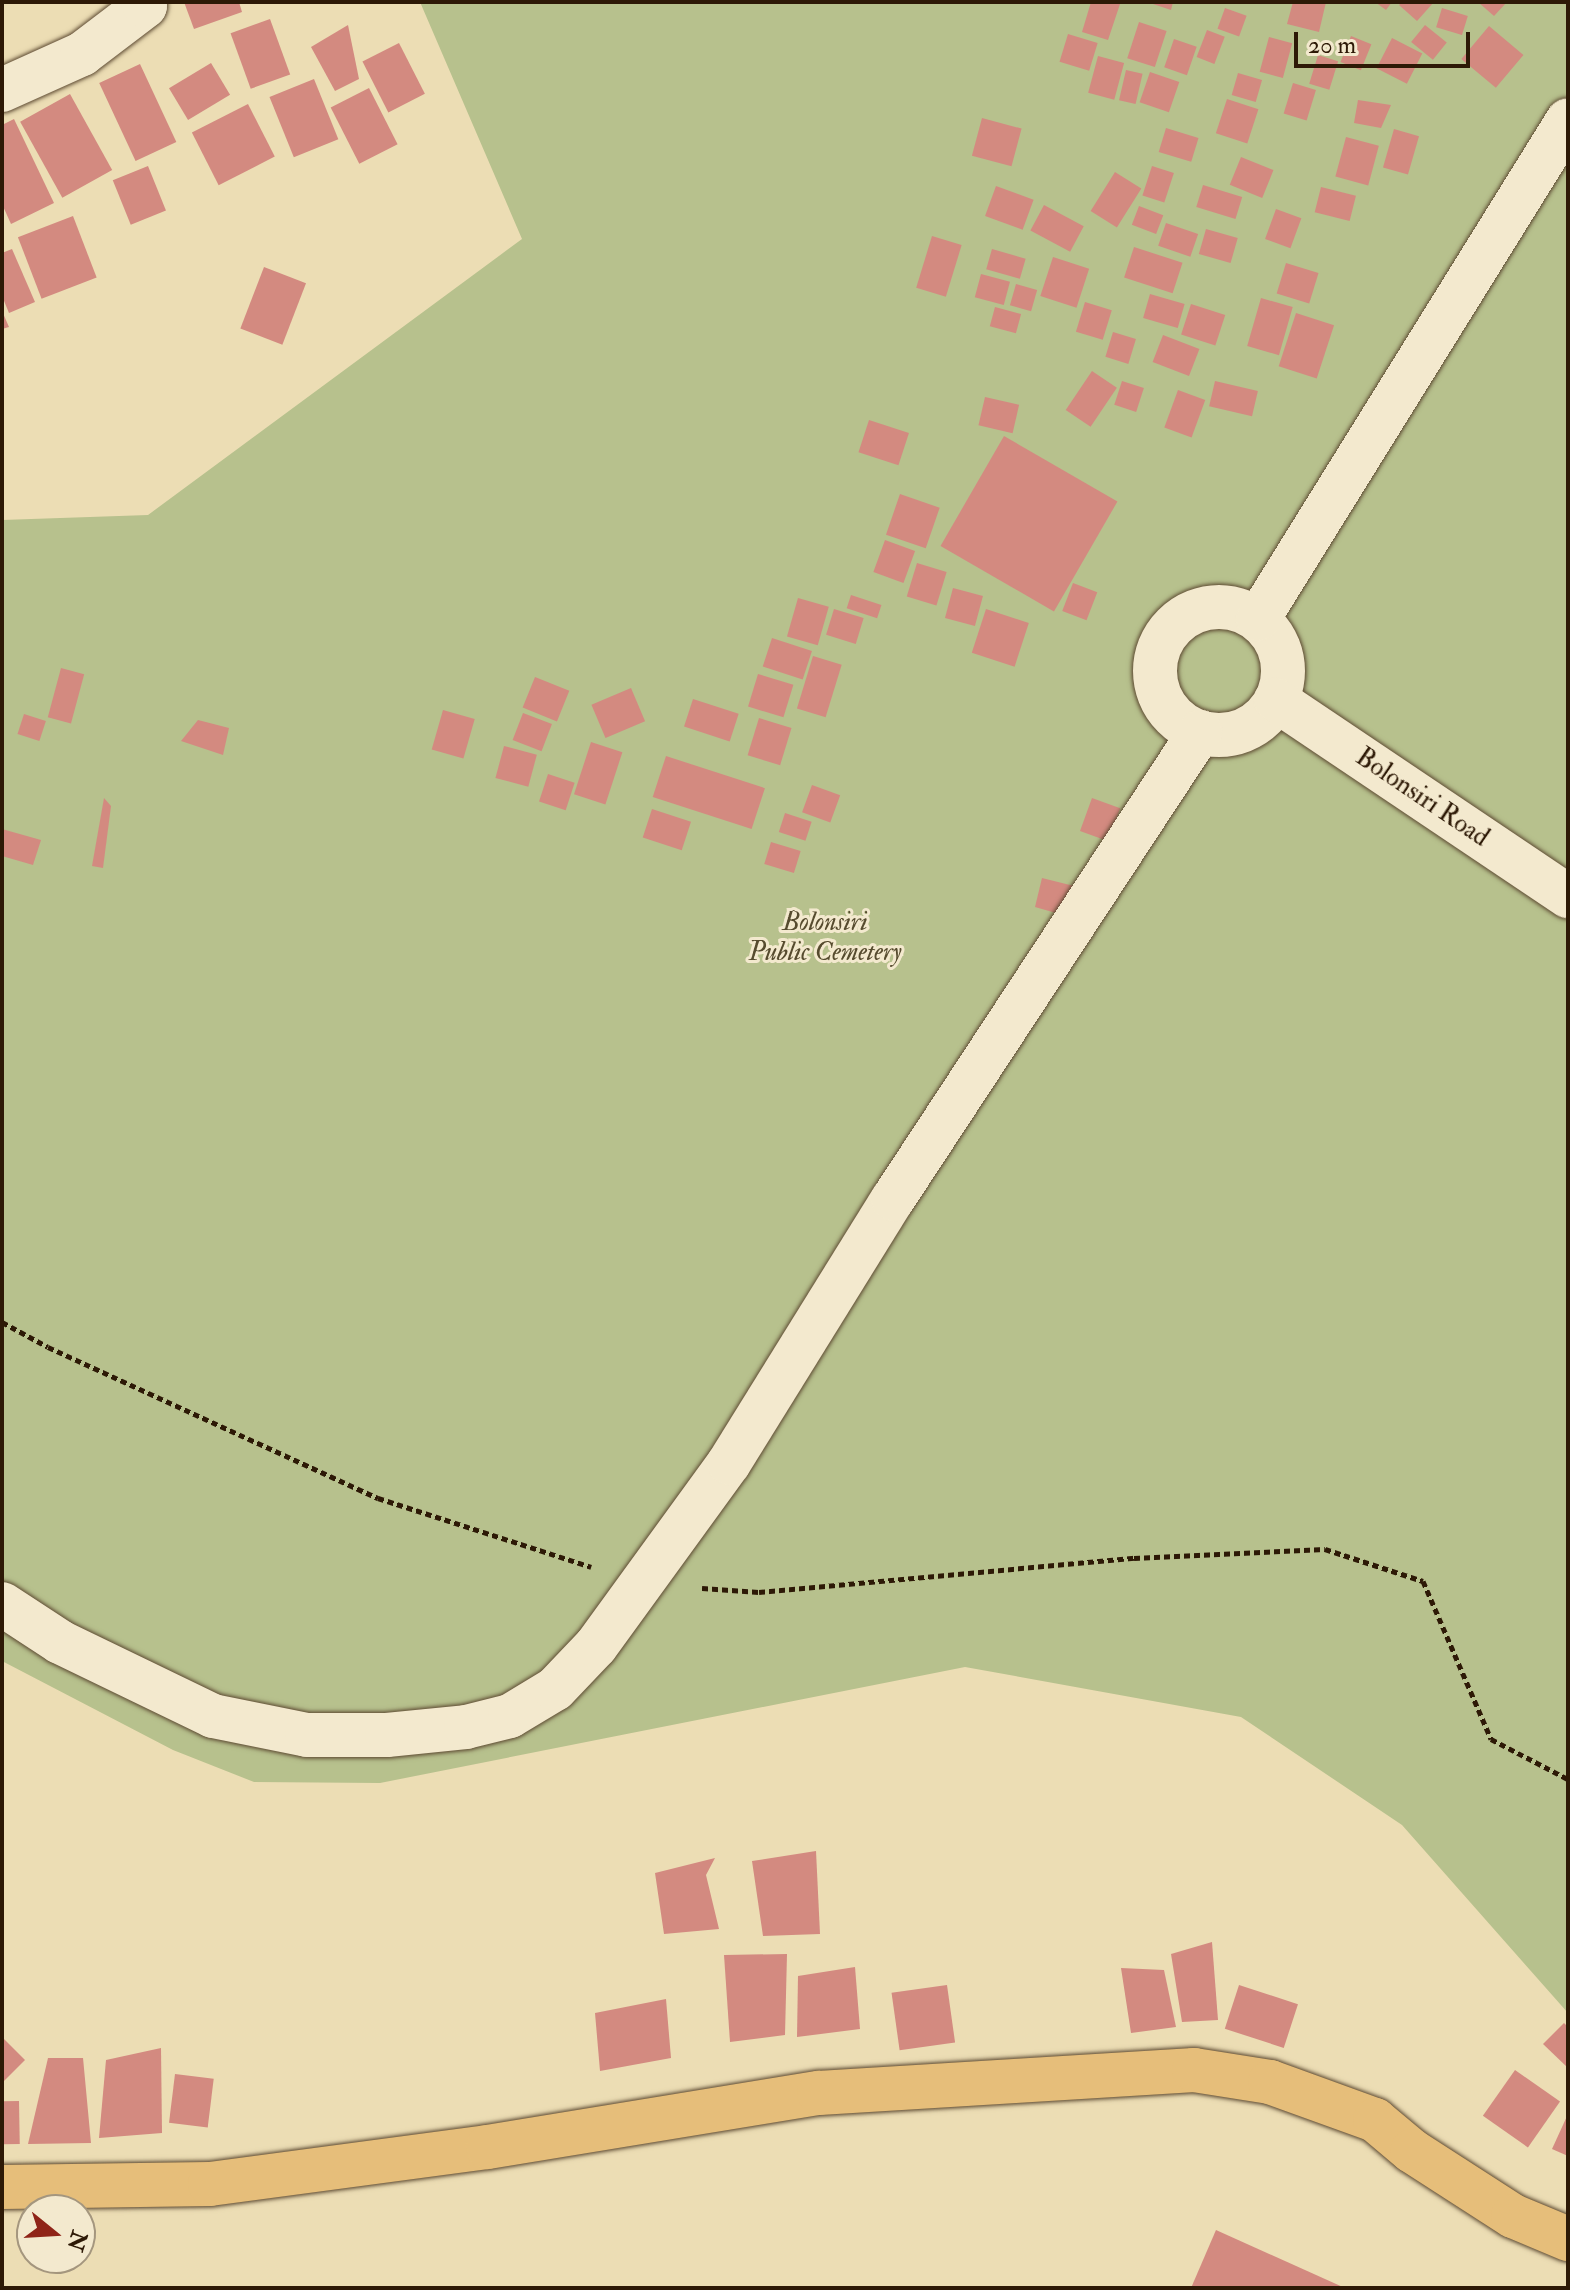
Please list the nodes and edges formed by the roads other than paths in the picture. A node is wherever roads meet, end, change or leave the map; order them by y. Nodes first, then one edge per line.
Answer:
1 (143, 2) edge
2 (2, 90) edge
3 (1568, 120) edge
4 (1258, 619) junction
5 (1276, 700) junction
6 (1200, 732) junction
7 (1568, 896) edge
8 (2, 1604) edge
9 (2, 2187) edge
10 (1568, 2239) edge

1 - 2 street
3 - 4 street
4 - 5 street
4 - 6 street
5 - 6 street
5 - 7 street, Bolonsiri Road
6 - 8 street
9 - 10 main road

